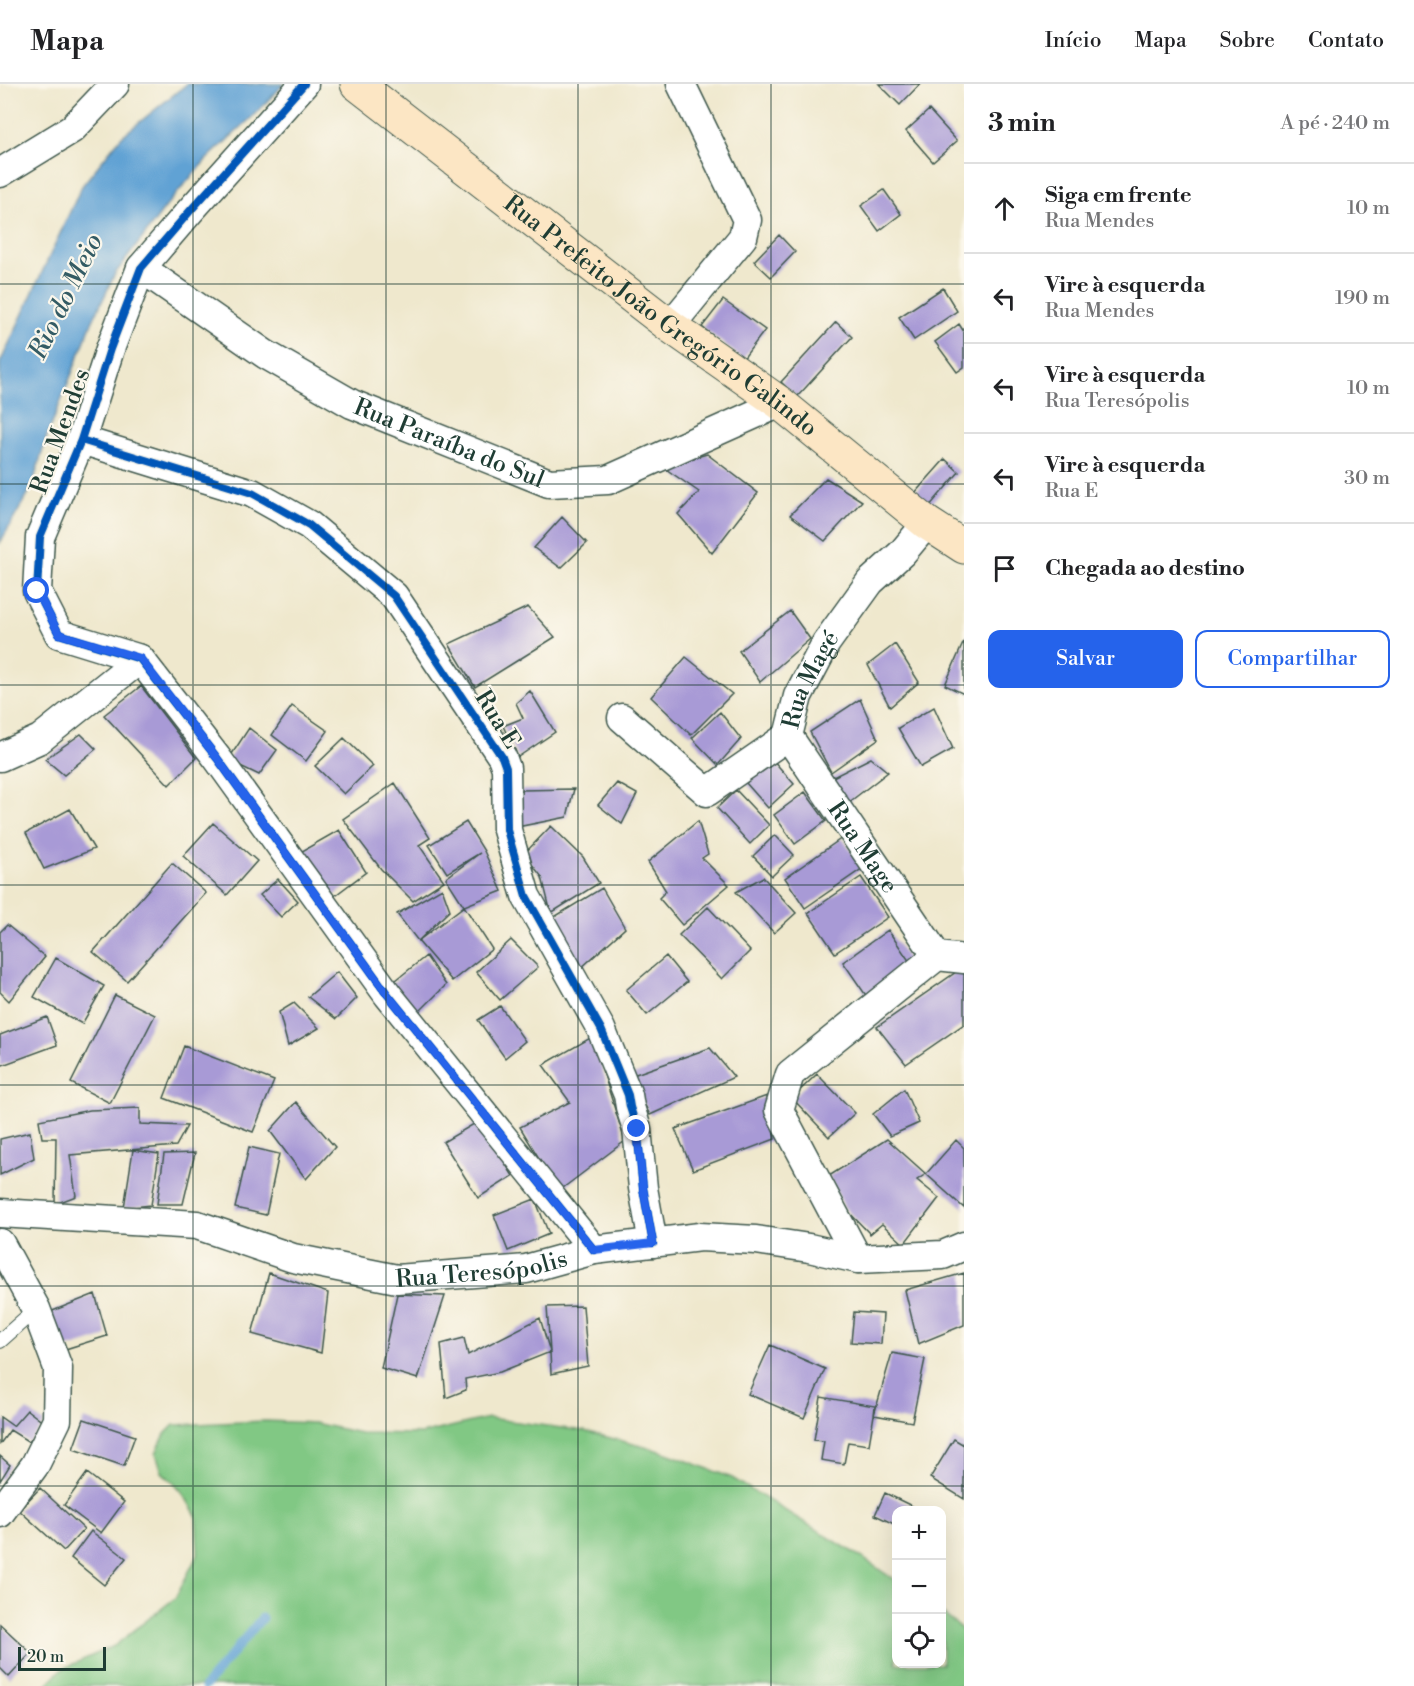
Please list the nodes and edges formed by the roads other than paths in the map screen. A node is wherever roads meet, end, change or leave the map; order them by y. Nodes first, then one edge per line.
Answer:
1 (115, 84) edge
2 (304, 84) edge
3 (357, 84) edge
4 (681, 84) edge
5 (0, 172) edge
6 (141, 268) junction
7 (670, 326) junction
8 (780, 403) junction
9 (81, 440) junction
10 (927, 523) junction
11 (964, 547) edge
12 (140, 658) junction
13 (622, 718) dead end
14 (789, 736) junction
15 (0, 757) edge
16 (950, 957) edge
17 (0, 1214) edge
18 (0, 1243) edge
19 (653, 1243) junction
20 (964, 1246) edge
21 (594, 1250) junction
22 (858, 1259) junction
23 (36, 1309) junction
24 (0, 1341) edge
25 (0, 1513) edge

1 - 5 street
2 - 6 street, Rua Mendes
3 - 7 main road, Rua Prefeito João Gregório Galindo
4 - 7 street
6 - 8 street, Rua Paraíba do Sul
6 - 9 street, Rua Mendes
7 - 8 main road, Rua Prefeito João Gregório Galindo
8 - 10 main road, Rua Prefeito João Gregório Galindo
9 - 12 street, Rua Mendes
9 - 19 street, Rua E
10 - 11 main road, Rua Prefeito João Gregório Galindo
10 - 14 street, Rua Magé
12 - 15 street
12 - 21 street
13 - 14 street, Rua Magé
14 - 16 street, Rua Mage
16 - 22 street
17 - 21 street, Rua Teresópolis
18 - 23 street
19 - 21 street, Rua Teresópolis
19 - 22 street, Rua Teresópolis
20 - 22 street, Rua Teresópolis
23 - 24 lane
23 - 25 street

